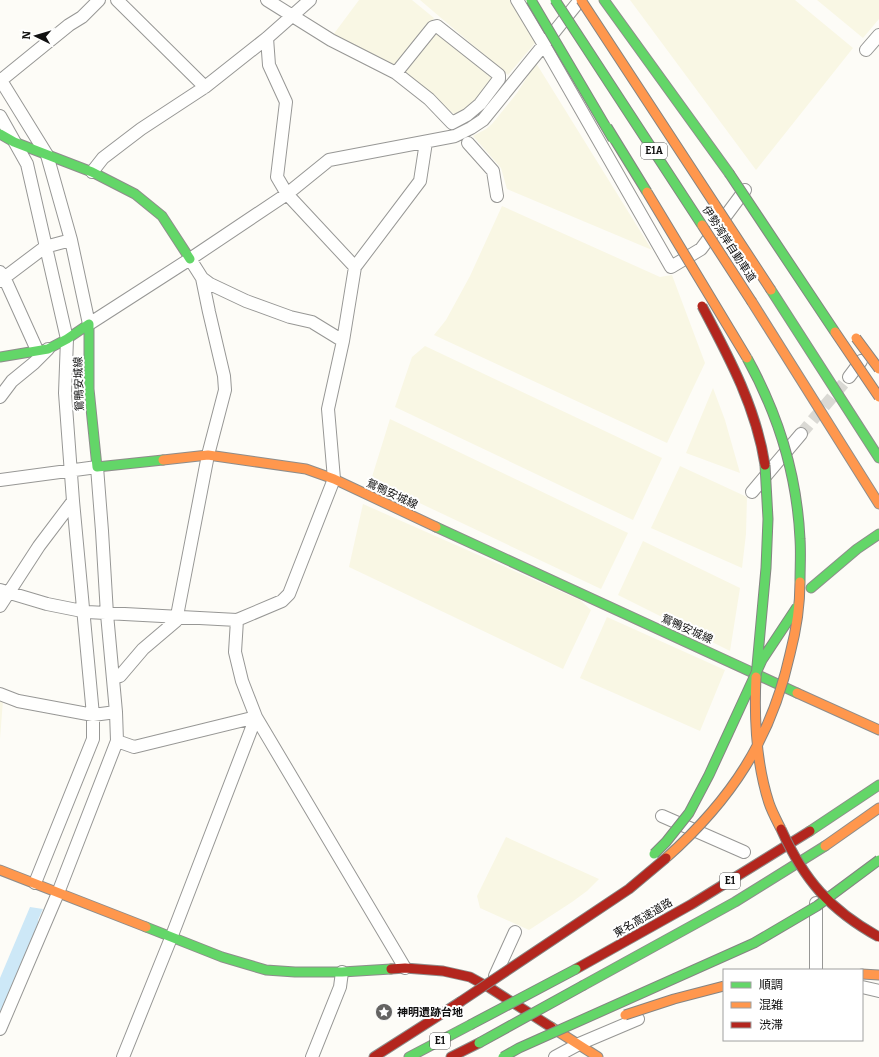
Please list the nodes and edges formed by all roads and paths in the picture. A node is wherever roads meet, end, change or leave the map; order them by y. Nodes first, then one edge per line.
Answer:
1 (99, 0) edge
2 (117, 0) edge
3 (267, 0) edge
4 (310, 0) edge
5 (517, 0) edge
6 (531, 0) edge
7 (555, 0) edge
8 (581, 0) edge
9 (604, 0) edge
10 (613, 0) edge
11 (292, 16) junction
12 (879, 35) edge
13 (267, 38) junction
14 (544, 44) junction
15 (866, 50) dead end
16 (396, 73) junction
17 (0, 80) edge
18 (205, 87) junction
19 (0, 116) edge
20 (606, 126) junction
21 (0, 134) edge
22 (14, 142) junction
23 (426, 142) junction
24 (468, 142) dead end
25 (44, 153) junction
26 (92, 172) junction
27 (728, 173) junction
28 (747, 188) junction
29 (287, 194) junction
30 (497, 196) dead end
31 (71, 240) junction
32 (45, 246) junction
33 (190, 259) junction
34 (802, 266) dead end
35 (355, 267) junction
36 (681, 268) dead end
37 (1, 277) edge
38 (202, 278) junction
39 (699, 301) dead end
40 (87, 325) junction
41 (852, 332) dead end
42 (69, 338) junction
43 (343, 341) junction
44 (43, 350) junction
45 (864, 356) junction
46 (0, 358) edge
47 (879, 370) edge
48 (879, 373) edge
49 (849, 377) tunnel mouth
50 (0, 397) edge
51 (879, 397) edge
52 (800, 434) tunnel mouth
53 (208, 455) junction
54 (879, 458) edge
55 (94, 468) junction
56 (73, 471) junction
57 (334, 479) junction
58 (0, 480) edge
59 (752, 492) dead end
60 (73, 501) junction
61 (879, 504) edge
62 (879, 534) edge
63 (5, 591) edge
64 (0, 606) edge
65 (85, 611) junction
66 (105, 613) junction
67 (177, 616) junction
68 (238, 620) junction
69 (113, 678) junction
70 (0, 694) edge
71 (116, 712) junction
72 (93, 715) junction
73 (256, 717) junction
74 (879, 730) edge
75 (117, 741) junction
76 (879, 785) edge
77 (879, 808) edge
78 (662, 816) dead end
79 (744, 852) dead end
80 (879, 860) edge
81 (645, 862) dead end
82 (0, 870) edge
83 (634, 872) dead end
84 (36, 884) junction
85 (812, 888) dead end
86 (56, 892) junction
87 (515, 932) dead end
88 (562, 934) junction
89 (879, 937) edge
90 (172, 938) junction
91 (405, 968) junction
92 (816, 969) edge
93 (342, 972) junction
94 (863, 974) edge
95 (879, 975) edge
96 (723, 986) edge
97 (863, 987) edge
98 (490, 988) junction
99 (879, 991) edge
100 (723, 994) edge
101 (0, 1028) edge
102 (558, 1043) dead end
103 (579, 1044) junction
104 (123, 1057) edge
105 (312, 1057) edge
106 (374, 1057) edge
107 (409, 1057) edge
108 (451, 1057) edge
109 (503, 1057) edge
110 (555, 1057) edge
111 (598, 1057) edge

1 - 17 street
2 - 18 street
3 - 11 street
4 - 11 street
5 - 14 street
6 - 20 main road, bridge
7 - 61 main road, 伊勢湾岸自動車道 / E1A, bridge
8 - 14 street
8 - 54 main road, 伊勢湾岸自動車道 / E1A, bridge
9 - 27 main road
10 - 28 street
11 - 13 street
11 - 16 street
12 - 15 street
13 - 18 street
13 - 29 street
14 - 23 street
14 - 28 street
16 - 16 street
17 - 25 street
18 - 26 street
19 - 22 street
20 - 36 main road, bridge
20 - 88 main road, bridge
21 - 22 main road
22 - 25 main road
22 - 32 street
23 - 29 street
23 - 35 street
24 - 30 street
25 - 26 main road
25 - 31 street
26 - 33 main road
27 - 34 main road, bridge
27 - 51 main road, bridge
28 - 45 street
29 - 33 street
29 - 35 street
31 - 32 street
31 - 40 street
32 - 37 street
32 - 42 street
33 - 38 street
33 - 40 street
35 - 43 street
37 - 44 street
38 - 43 street
38 - 53 street
39 - 89 main road, bridge
40 - 42 main road
40 - 55 main road, 鴛鴨安城線
41 - 47 main road, bridge
42 - 44 main road
42 - 56 street
43 - 57 street
44 - 46 main road
44 - 50 street
45 - 48 street
45 - 49 street
52 - 59 street
53 - 55 main road, 鴛鴨安城線
53 - 57 main road, 鴛鴨安城線
53 - 67 street
55 - 56 street
55 - 66 street
56 - 58 street
56 - 60 street
57 - 68 street
57 - 74 main road, 鴛鴨安城線
60 - 63 street
60 - 65 street
62 - 81 main road, bridge
63 - 64 street
63 - 65 street
65 - 66 street
65 - 72 street
66 - 67 street
66 - 69 street
67 - 68 street
67 - 69 street
68 - 73 street
69 - 71 street
70 - 72 street
71 - 72 street
71 - 75 street
72 - 84 street
73 - 75 street
73 - 90 street
73 - 91 street
75 - 86 street
76 - 107 main road, 東名高速道路 / E1, bridge
77 - 108 main road, E1, bridge
78 - 79 street
80 - 109 main road, bridge
82 - 84 main road
83 - 88 main road, bridge
84 - 86 main road
85 - 92 street
86 - 90 main road
86 - 101 street
87 - 98 street
88 - 106 main road, bridge
90 - 93 main road
90 - 104 street
91 - 93 main road
91 - 98 main road
93 - 105 street
94 - 95 main road
96 - 102 main road, bridge
97 - 99 street
98 - 103 main road
100 - 103 street
103 - 110 street
103 - 111 main road

